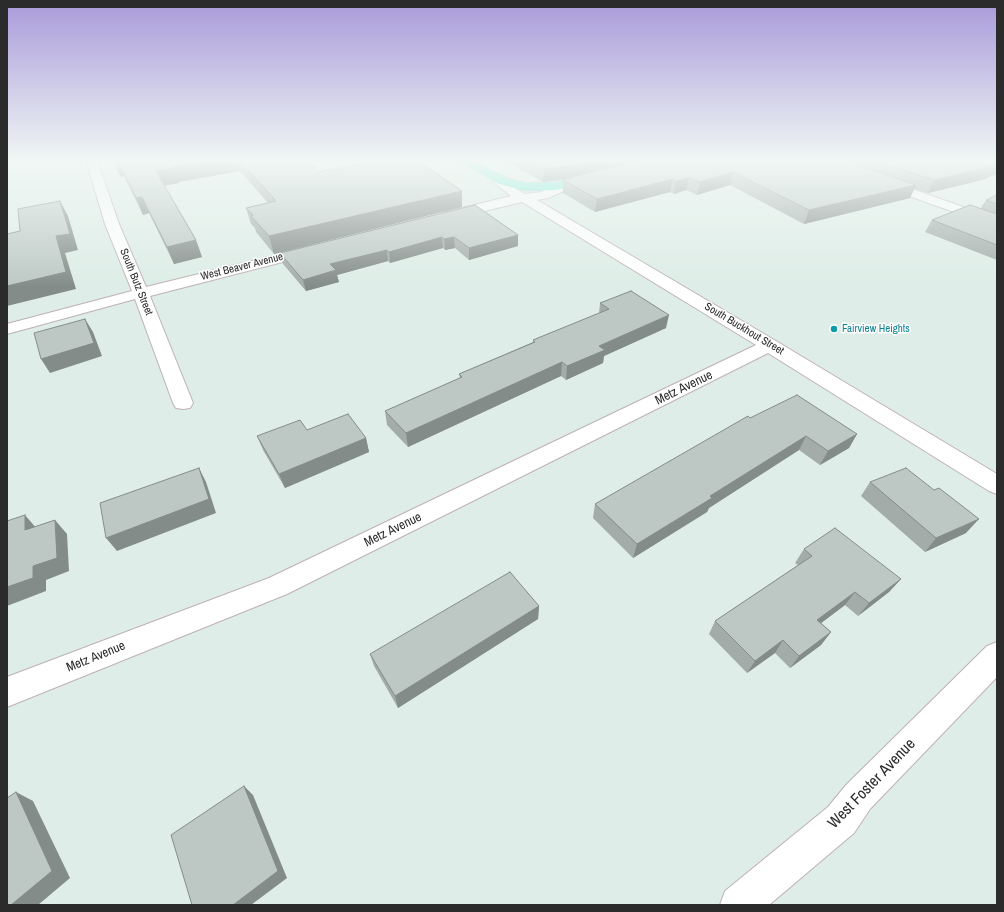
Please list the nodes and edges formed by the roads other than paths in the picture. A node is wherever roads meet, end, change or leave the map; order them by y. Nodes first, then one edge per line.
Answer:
1 (105, 203) edge
2 (494, 203) edge
3 (545, 203) edge
4 (939, 203) edge
5 (436, 219) edge
6 (997, 223) edge
7 (320, 248) edge
8 (141, 292) junction
9 (7, 329) edge
10 (770, 345) junction
11 (183, 403) dead end
12 (997, 485) edge
13 (997, 656) edge
14 (7, 692) edge
15 (739, 905) edge

1 - 8 street, South Butz Street
2 - 5 street
3 - 10 street, South Buckhout Street
4 - 6 street
7 - 8 street, West Beaver Avenue
8 - 9 street, West Beaver Avenue
8 - 11 street, South Butz Street
10 - 12 street, South Buckhout Street
10 - 14 street, Metz Avenue
13 - 15 street, West Foster Avenue

